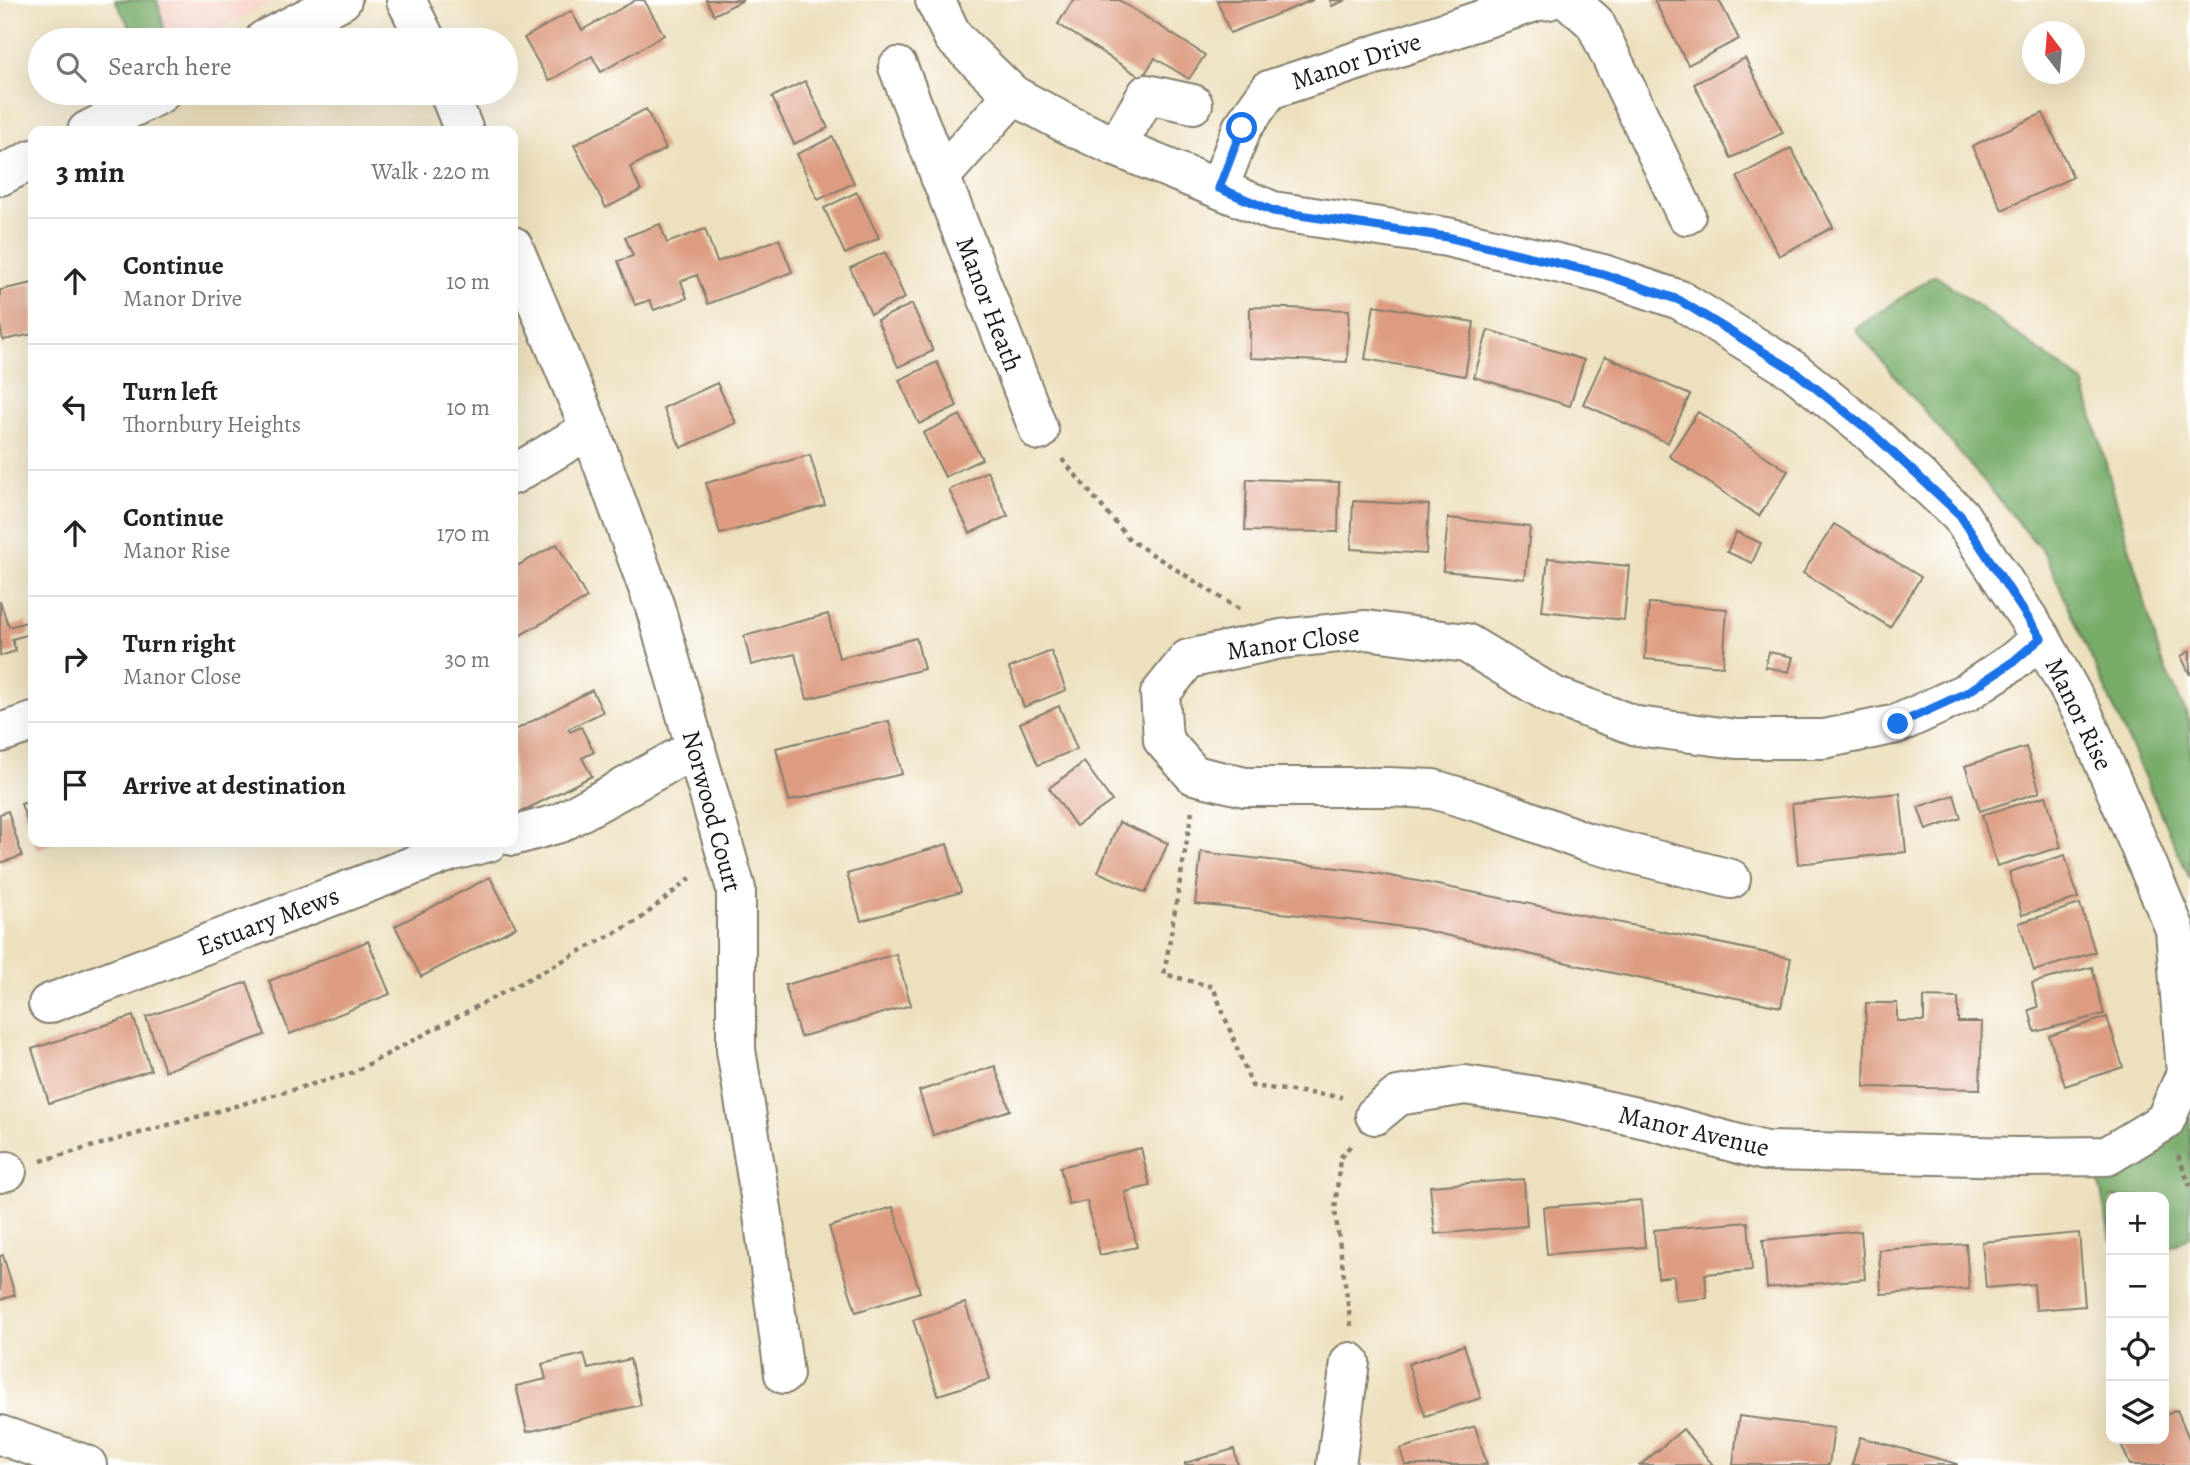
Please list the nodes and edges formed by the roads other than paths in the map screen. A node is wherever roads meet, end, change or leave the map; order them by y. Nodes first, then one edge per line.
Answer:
1 (342, 0) edge
2 (406, 0) edge
3 (935, 0) edge
4 (1549, 0) edge
5 (1569, 0) edge
6 (299, 10) edge
7 (278, 28) edge
8 (420, 28) edge
9 (898, 67) dead end
10 (1013, 95) junction
11 (1193, 104) dead end
12 (138, 105) edge
13 (454, 105) edge
14 (96, 126) edge
15 (462, 126) edge
16 (1116, 148) junction
17 (28, 162) edge
18 (0, 176) edge
19 (940, 177) junction
20 (1219, 188) junction
21 (1686, 215) dead end
22 (518, 258) edge
23 (590, 429) junction
24 (1040, 431) road end
25 (518, 472) edge
26 (2041, 638) junction
27 (28, 724) edge
28 (0, 733) edge
29 (696, 748) junction
30 (518, 835) edge
31 (469, 847) edge
32 (1731, 879) dead end
33 (48, 1004) dead end
34 (1375, 1115) road end
35 (2108, 1156) joint
36 (1350, 1362) road end
37 (784, 1374) dead end
38 (0, 1435) edge
39 (86, 1465) edge
40 (1336, 1465) edge

1 - 6 street
2 - 8 street
3 - 10 street, Manor Rise
4 - 20 street, Manor Drive
5 - 21 street
6 - 7 street
9 - 19 street, Manor Heath
10 - 16 street, Manor Rise
10 - 19 street
11 - 16 street
12 - 14 street
13 - 15 street
16 - 20 street, Manor Rise
17 - 18 street
19 - 24 street, Manor Heath
20 - 26 street, Manor Rise
22 - 23 street, Norwood Court
23 - 25 street
23 - 29 street, Norwood Court
26 - 32 street, Manor Close
26 - 35 street, Manor Rise
27 - 28 street
29 - 30 street
29 - 37 street, Norwood Court
31 - 33 street, Estuary Mews
34 - 35 street, Manor Avenue
36 - 40 street
38 - 39 street

